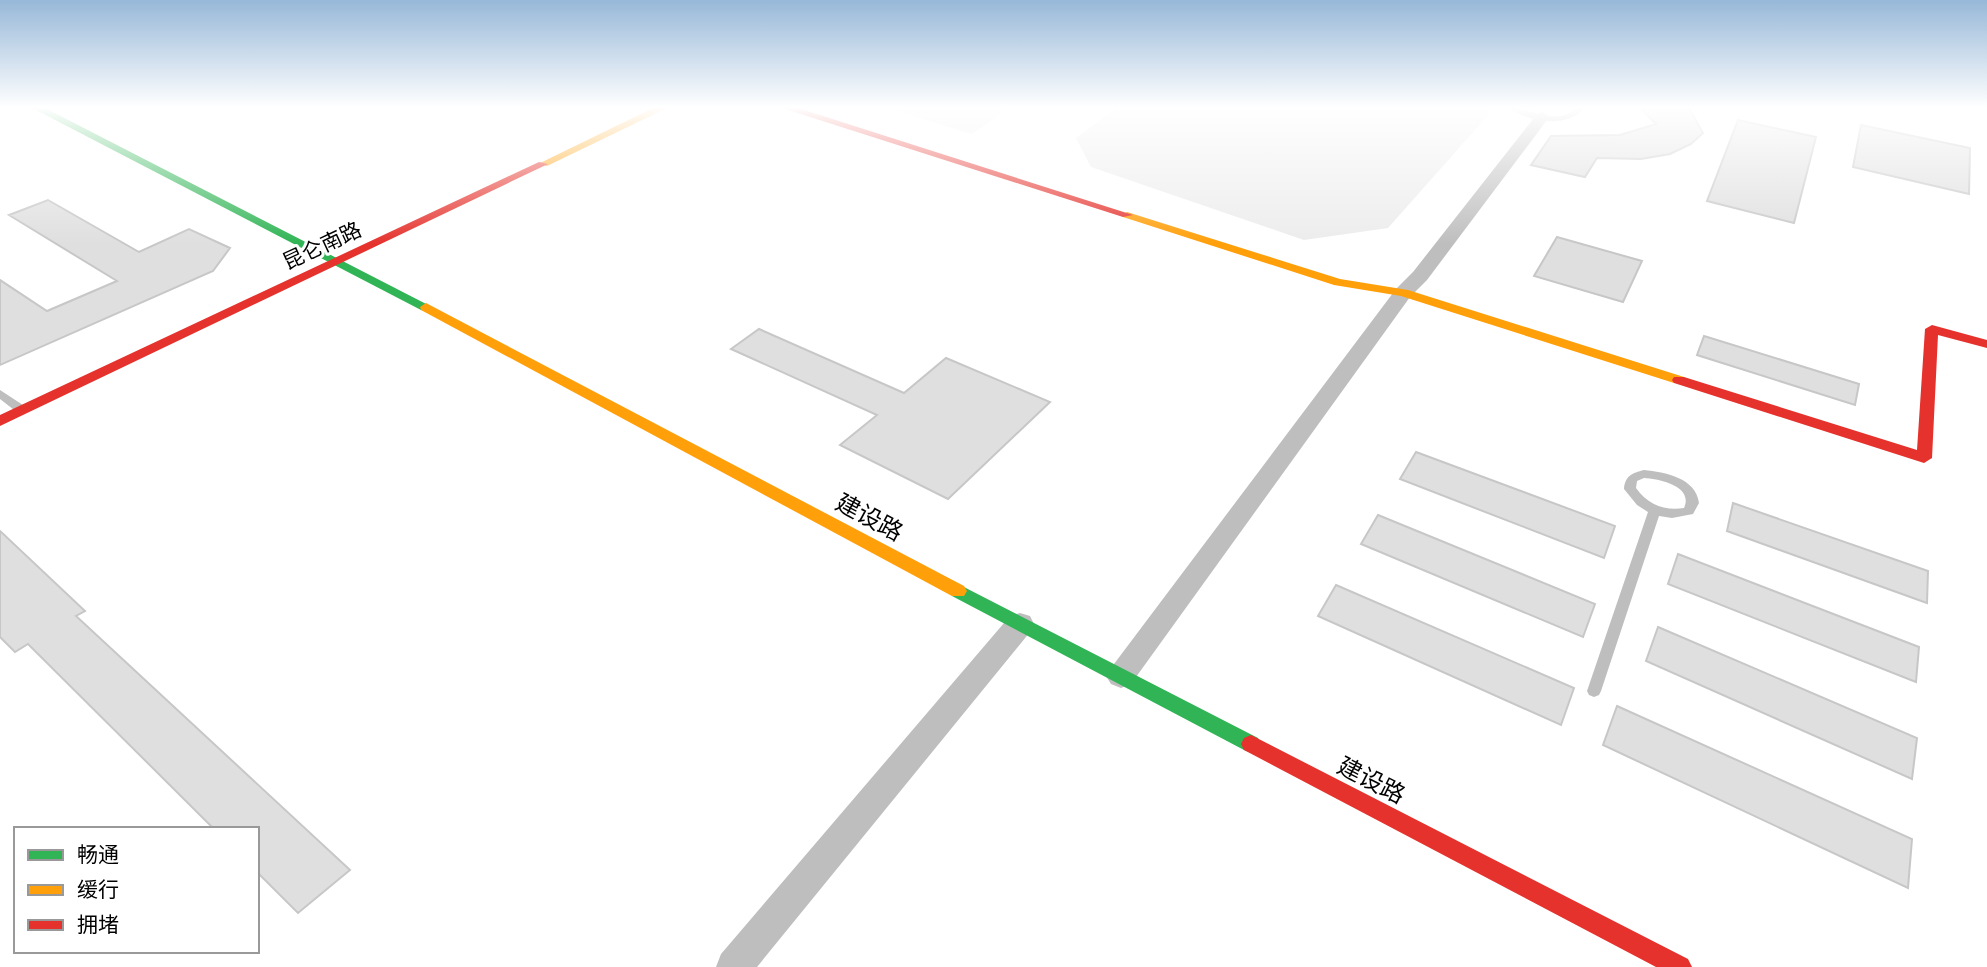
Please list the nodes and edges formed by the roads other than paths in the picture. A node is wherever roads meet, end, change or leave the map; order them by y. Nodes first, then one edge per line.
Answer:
1 (127, 153) edge
2 (567, 153) edge
3 (930, 153) edge
4 (1514, 153) edge
5 (341, 261) junction
6 (1403, 293) junction
7 (1987, 344) edge
8 (0, 393) edge
9 (22, 410) junction
10 (0, 421) edge
11 (1655, 510) junction
12 (1020, 624) junction
13 (1121, 676) junction
14 (1594, 691) dead end
15 (734, 967) edge
16 (1680, 967) edge

1 - 5 street, 建设路
2 - 5 street, 昆仑南路
3 - 6 street
4 - 6 street
5 - 9 street, 昆仑南路
5 - 12 street, 建设路
6 - 7 street
6 - 13 street
8 - 9 lane
9 - 10 street, 昆仑南路
11 - 11 lane
11 - 14 lane
12 - 13 street, 建设路
12 - 15 street
13 - 16 street, 建设路

